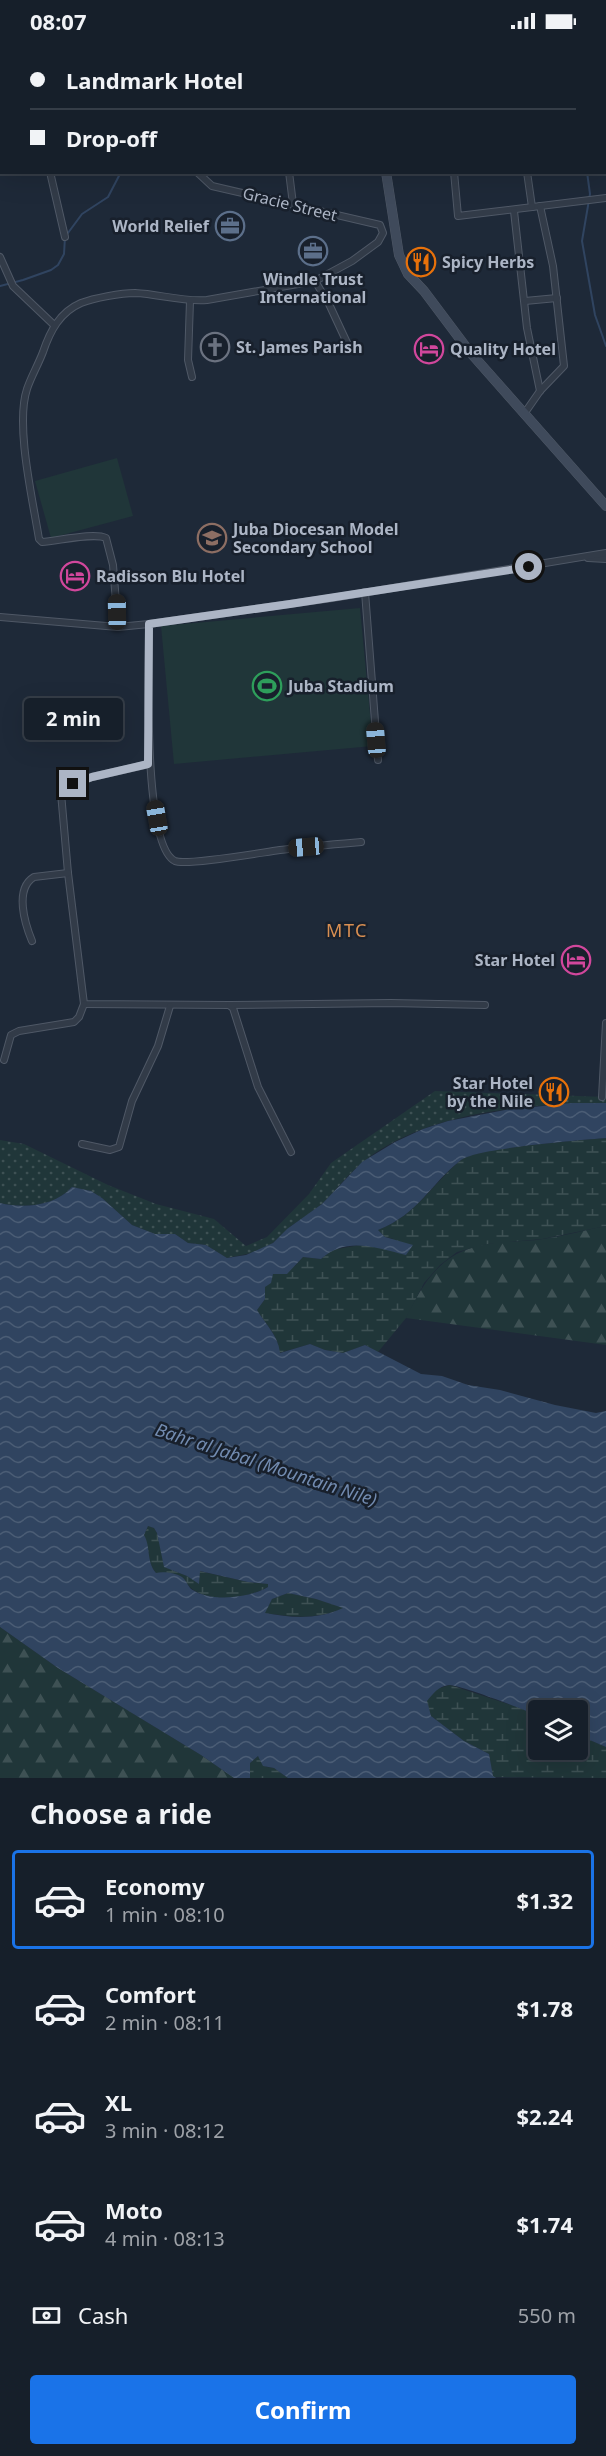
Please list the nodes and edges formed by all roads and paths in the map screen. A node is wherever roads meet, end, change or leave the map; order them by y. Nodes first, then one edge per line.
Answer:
1 (50, 174) edge
2 (199, 174) edge
3 (289, 174) edge
4 (386, 174) edge
5 (454, 174) edge
6 (526, 174) edge
7 (606, 198) edge
8 (293, 204) junction
9 (540, 206) junction
10 (532, 207) junction
11 (514, 211) junction
12 (380, 225) junction
13 (394, 226) junction
14 (65, 237) dead end
15 (0, 257) edge
16 (315, 281) junction
17 (557, 298) junction
18 (190, 301) junction
19 (525, 301) junction
20 (54, 325) junction
21 (349, 346) dead end
22 (192, 377) dead end
23 (540, 391) junction
24 (524, 414) junction
25 (606, 506) edge
26 (606, 553) edge
27 (584, 557) junction
28 (606, 559) edge
29 (365, 592) junction
30 (0, 617) edge
31 (149, 624) junction
32 (118, 627) junction
33 (378, 760) dead end
34 (148, 764) junction
35 (361, 842) dead end
36 (68, 873) junction
37 (32, 940) dead end
38 (84, 1004) junction
39 (229, 1005) junction
40 (485, 1005) dead end
41 (170, 1006) junction
42 (606, 1023) edge
43 (4, 1059) dead end
44 (602, 1097) dead end
45 (82, 1144) dead end
46 (291, 1152) dead end

1 - 14 street
2 - 8 street, Gracie Street
3 - 8 street
4 - 13 street
5 - 11 street
6 - 10 street
7 - 9 street
8 - 12 street, Gracie Street
9 - 10 street
9 - 17 street
10 - 11 street
11 - 19 street
12 - 13 street, Gracie Street
12 - 16 street
13 - 24 street
15 - 20 street
16 - 18 street
16 - 21 street
17 - 19 street
17 - 23 street
18 - 20 street
18 - 22 street
19 - 23 street
20 - 32 street
23 - 24 street
24 - 25 street
26 - 27 street
27 - 28 street
27 - 29 street
29 - 31 street
29 - 33 street
30 - 32 street
31 - 32 street
31 - 34 street
34 - 35 street
34 - 36 street
36 - 37 street
36 - 38 street
38 - 41 street
38 - 43 street
39 - 40 street
39 - 41 street
39 - 46 street
41 - 45 street
42 - 44 street

